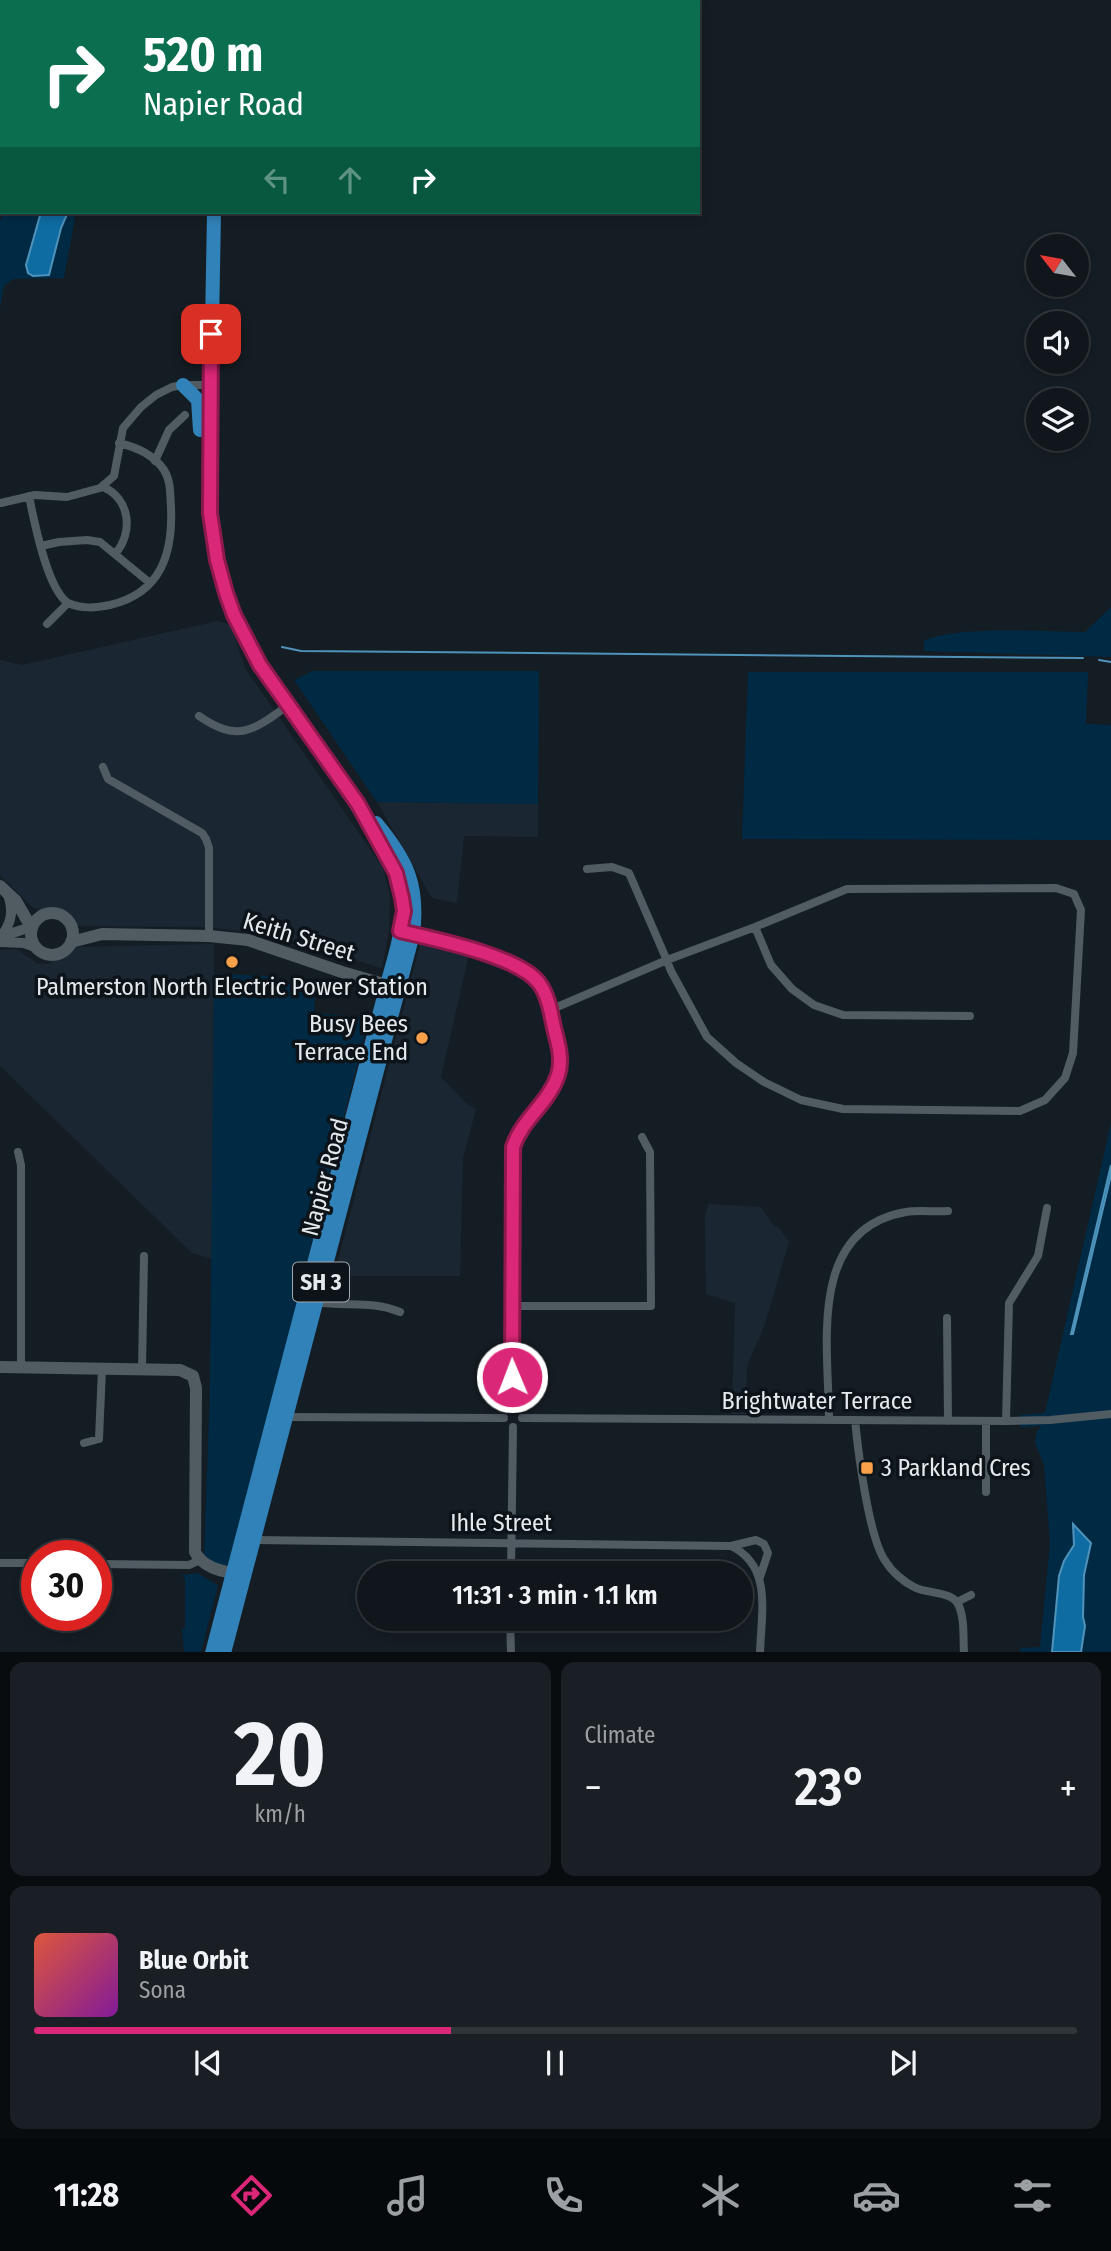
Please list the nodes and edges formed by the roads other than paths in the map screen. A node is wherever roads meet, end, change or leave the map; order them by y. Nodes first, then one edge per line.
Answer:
1 (214, 214) edge
2 (183, 385) junction
3 (210, 385) junction
4 (185, 415) dead end
5 (119, 443) junction
6 (155, 461) junction
7 (103, 486) junction
8 (29, 496) junction
9 (209, 500) junction
10 (1, 503) edge
11 (41, 546) junction
12 (115, 554) junction
13 (150, 583) junction
14 (68, 603) junction
15 (47, 624) dead end
16 (287, 706) junction
17 (199, 716) dead end
18 (103, 767) dead end
19 (587, 869) dead end
20 (8, 893) edge
21 (46, 913) junction
22 (71, 923) junction
23 (31, 927) junction
24 (755, 927) junction
25 (406, 933) junction
26 (102, 934) junction
27 (209, 936) junction
28 (0, 937) edge
29 (0, 942) edge
30 (71, 942) junction
31 (35, 947) junction
32 (667, 960) junction
33 (393, 986) junction
34 (550, 1010) junction
35 (970, 1016) dead end
36 (642, 1137) dead end
37 (18, 1152) dead end
38 (1047, 1208) dead end
39 (948, 1212) dead end
40 (331, 1222) junction
41 (144, 1256) dead end
42 (316, 1301) junction
43 (511, 1307) junction
44 (400, 1312) dead end
45 (947, 1318) dead end
46 (0, 1367) edge
47 (21, 1368) junction
48 (102, 1369) junction
49 (142, 1370) junction
50 (513, 1409) junction
51 (1111, 1414) edge
52 (280, 1416) junction
53 (504, 1418) junction
54 (522, 1418) junction
55 (829, 1420) junction
56 (855, 1420) junction
57 (948, 1421) junction
58 (986, 1421) junction
59 (1006, 1421) junction
60 (513, 1427) junction
61 (84, 1443) dead end
62 (986, 1492) dead end
63 (254, 1539) junction
64 (512, 1543) junction
65 (731, 1546) junction
66 (200, 1560) junction
67 (511, 1561) edge
68 (0, 1563) edge
69 (21, 1563) edge
70 (112, 1564) edge
71 (239, 1575) junction
72 (760, 1578) junction
73 (971, 1595) dead end
74 (957, 1602) junction
75 (510, 1631) edge
76 (212, 1652) edge
77 (224, 1652) edge
78 (510, 1652) edge
79 (760, 1652) edge
80 (964, 1652) edge

1 - 3 highway, Napier Road / SH 3
2 - 3 street
2 - 5 street
2 - 9 highway
3 - 9 highway, Napier Road / SH 3
4 - 6 street
5 - 6 street
5 - 7 street
6 - 13 street
7 - 8 street
7 - 12 street
8 - 10 street
8 - 11 street
9 - 16 highway, Napier Road / SH 3
11 - 12 street
11 - 14 street
12 - 13 street
13 - 14 street
14 - 15 street
16 - 17 street
16 - 25 highway, Napier Road / SH 3
18 - 27 street
19 - 32 street
20 - 21 main road
20 - 23 main road
20 - 28 street
21 - 22 main road
21 - 23 main road
22 - 26 main road, Keith Street
22 - 30 main road
23 - 28 street
23 - 31 main road
24 - 32 street
24 - 32 street
24 - 35 street
25 - 33 highway, Napier Road / SH 3
25 - 34 street
26 - 27 main road, Keith Street
26 - 30 main road, Keith Street
27 - 33 main road, Keith Street
29 - 31 street
30 - 31 main road
32 - 34 street
33 - 40 highway, Napier Road / SH 3
34 - 43 street
36 - 43 street
37 - 47 street
38 - 59 street
39 - 55 street
40 - 42 highway, Napier Road / SH 3
40 - 52 highway, Napier Road / SH 3
41 - 49 street
42 - 44 street
42 - 52 highway, Napier Road / SH 3
43 - 50 street
45 - 57 street
46 - 47 main road
47 - 48 main road
48 - 49 main road
48 - 61 street
49 - 66 main road
50 - 53 street
50 - 54 street
51 - 59 street, Brightwater Terrace
52 - 53 street
52 - 63 highway, Napier Road / SH 3
52 - 71 highway, Napier Road / SH 3
53 - 60 street
54 - 55 street, Brightwater Terrace
54 - 60 street
55 - 56 street, Brightwater Terrace
56 - 57 street, Brightwater Terrace
56 - 74 street
57 - 58 street, Brightwater Terrace
58 - 59 street, Brightwater Terrace
58 - 62 street
60 - 64 street
63 - 64 street, Ihle Street
63 - 71 highway, Napier Road / SH 3
64 - 65 street, Ihle Street
64 - 67 street
65 - 72 street, Ihle Street
65 - 72 street
66 - 70 street
66 - 71 main road
68 - 69 street
71 - 76 highway, SH 3
71 - 77 highway, SH 3
72 - 79 street
73 - 74 street
74 - 80 street
75 - 78 street

